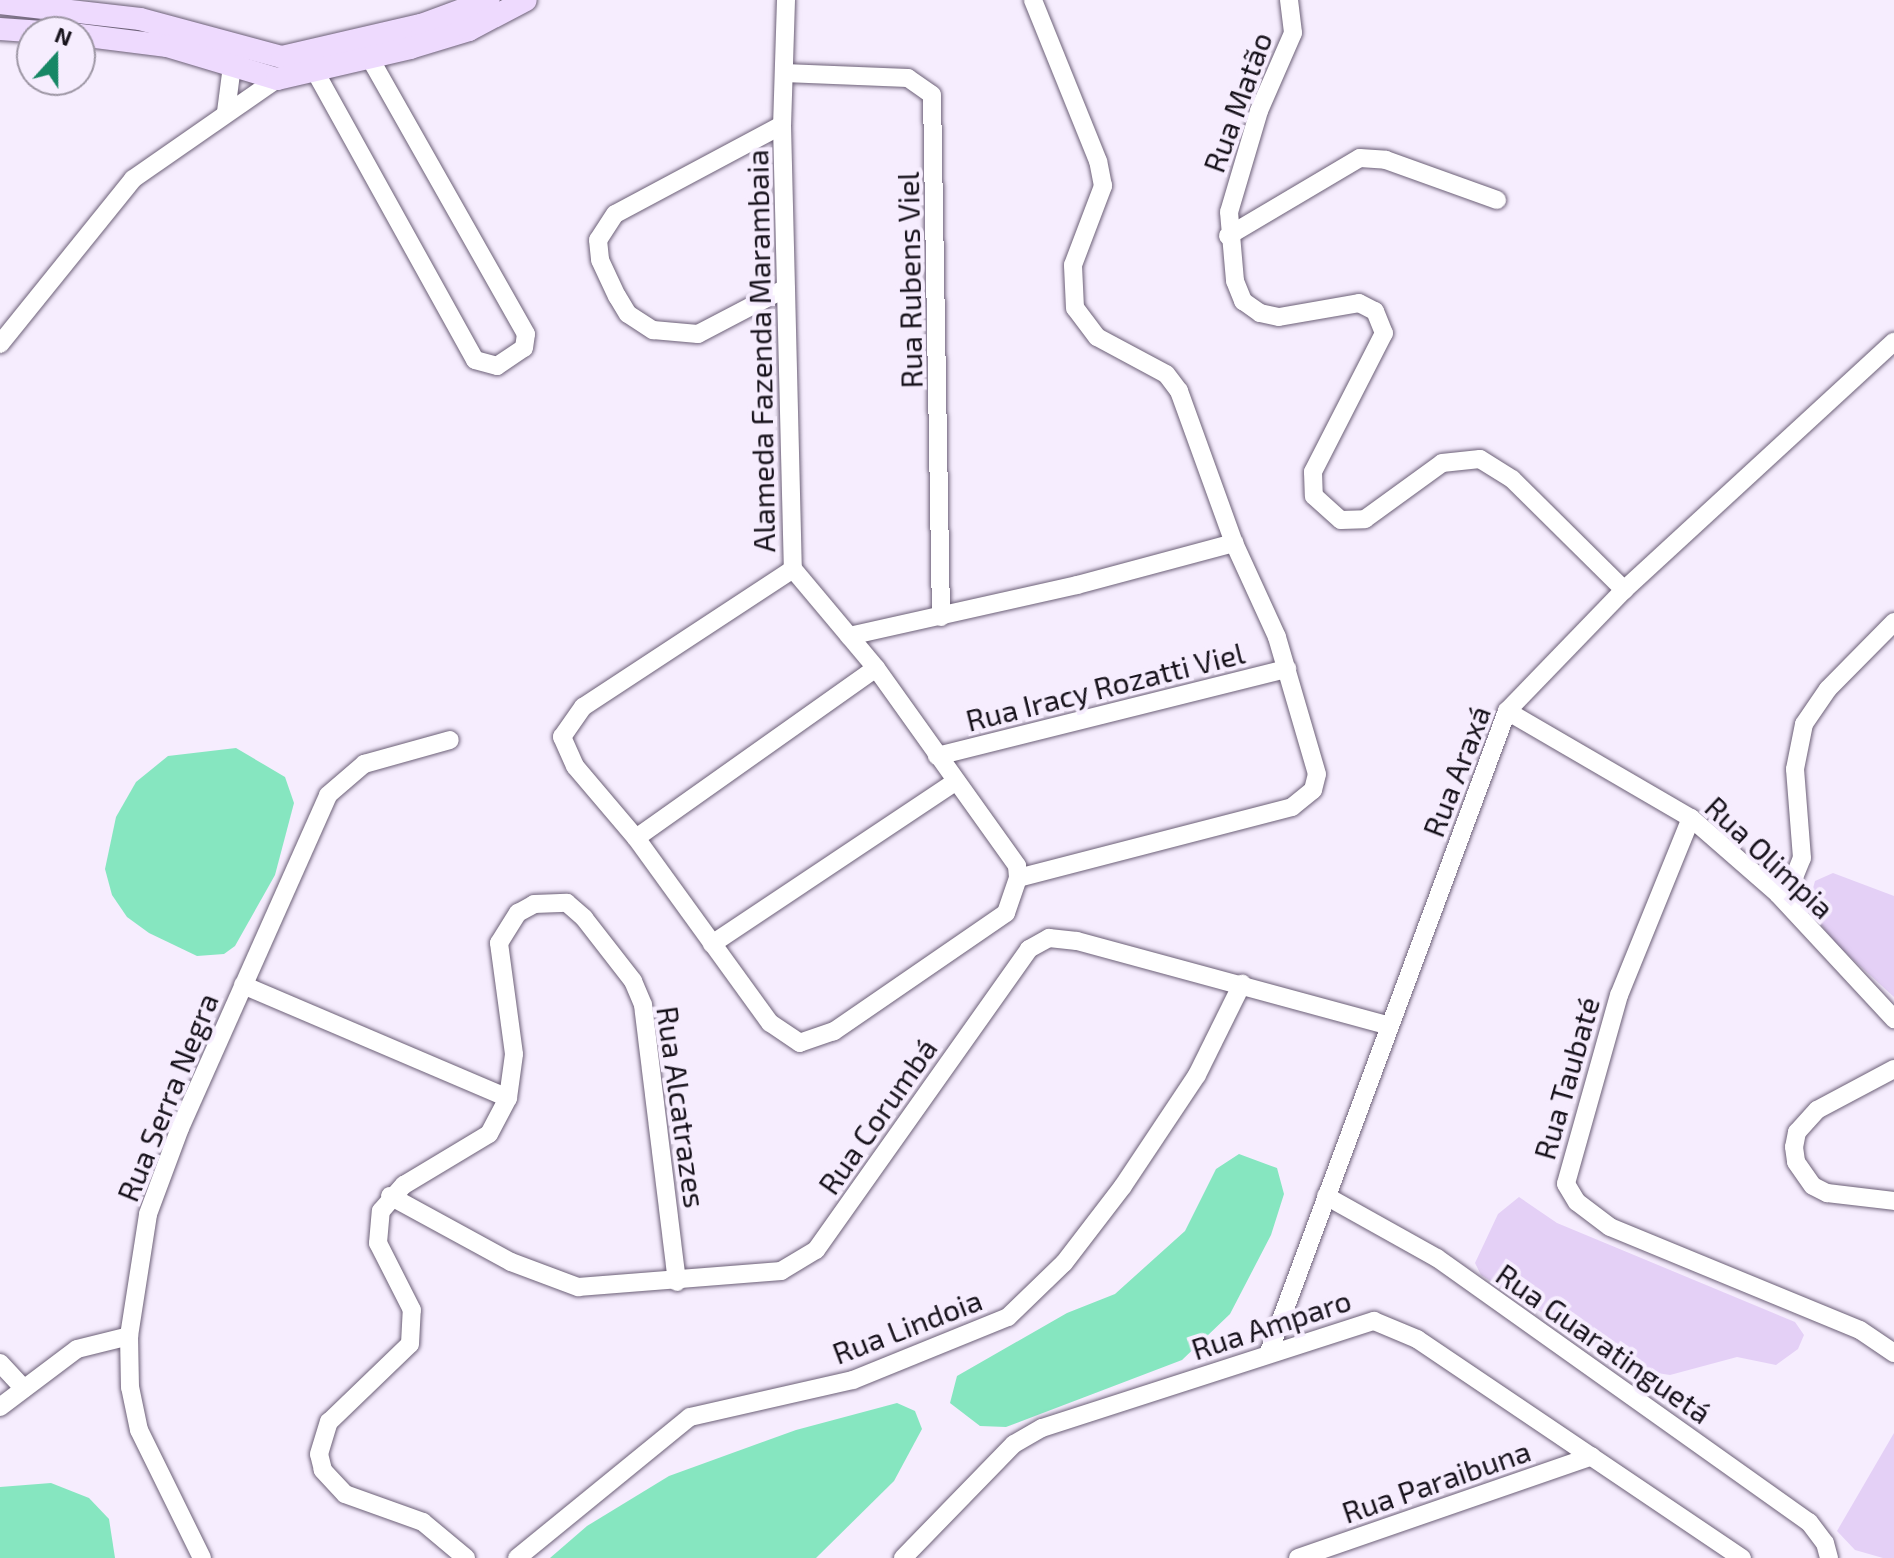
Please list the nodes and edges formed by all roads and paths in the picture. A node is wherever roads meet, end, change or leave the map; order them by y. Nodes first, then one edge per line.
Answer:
1 (489, 0) edge
2 (526, 0) edge
3 (786, 0) edge
4 (1033, 0) edge
5 (1289, 0) edge
6 (0, 3) edge
7 (96, 37) edge
8 (249, 49) junction
9 (371, 60) junction
10 (232, 66) junction
11 (316, 73) junction
12 (784, 73) junction
13 (277, 79) junction
14 (229, 91) junction
15 (247, 104) junction
16 (226, 112) junction
17 (782, 125) junction
18 (1497, 200) dead end
19 (1228, 236) junction
20 (786, 288) junction
21 (1894, 342) edge
22 (0, 344) edge
23 (1234, 543) junction
24 (793, 569) junction
25 (1624, 590) junction
26 (941, 617) junction
27 (1894, 622) edge
28 (849, 636) junction
29 (876, 668) junction
30 (1287, 669) junction
31 (1507, 711) junction
32 (450, 740) dead end
33 (937, 756) junction
34 (955, 782) junction
35 (1691, 818) junction
36 (636, 838) junction
37 (1017, 872) junction
38 (1778, 894) junction
39 (712, 944) junction
40 (1242, 984) junction
41 (243, 985) junction
42 (1894, 1019) edge
43 (1390, 1026) junction
44 (1894, 1069) edge
45 (508, 1098) junction
46 (390, 1196) junction
47 (1326, 1196) junction
48 (1894, 1201) edge
49 (677, 1282) junction
50 (129, 1336) junction
51 (1269, 1352) junction
52 (1894, 1353) edge
53 (0, 1363) edge
54 (24, 1389) junction
55 (0, 1407) edge
56 (1592, 1456) junction
57 (202, 1558) edge
58 (466, 1558) edge
59 (517, 1558) edge
60 (903, 1558) edge
61 (1298, 1558) edge
62 (1742, 1558) edge
63 (1829, 1558) edge

1 - 8 main road
2 - 9 main road
3 - 12 street, Alameda Fazenda Marambaia
4 - 23 street
5 - 19 street, Rua Matão
6 - 8 main road
7 - 10 main road
8 - 10 street
9 - 11 main road
9 - 11 street
10 - 13 main road
10 - 14 street
11 - 13 main road
12 - 17 street, Alameda Fazenda Marambaia
12 - 26 street, Rua Rubens Viel
13 - 15 street
14 - 15 street
14 - 16 street
15 - 16 street
16 - 22 street
17 - 20 street, Alameda Fazenda Marambaia
17 - 20 street
18 - 19 street
19 - 25 street, Rua Matão
20 - 24 street, Alameda Fazenda Marambaia
21 - 25 street, Rua Araxá
23 - 26 street
23 - 30 street
24 - 28 street, Alameda Fazenda Marambaia
24 - 36 street
25 - 31 street, Rua Araxá
26 - 28 street
27 - 38 street
28 - 29 street, Alameda Fazenda Marambaia
29 - 33 street, Alameda Fazenda Marambaia
29 - 36 street
30 - 33 street, Rua Iracy Rozatti Viel
30 - 37 street
31 - 35 street, Rua Olimpia
31 - 43 street, Rua Araxá
32 - 41 street, Rua Serra Negra
33 - 34 street, Alameda Fazenda Marambaia
34 - 37 street, Alameda Fazenda Marambaia
34 - 39 street
35 - 38 street, Rua Olimpia
35 - 52 street, Rua Taubaté
36 - 39 street
37 - 39 street
38 - 42 street, Rua Olimpia
40 - 43 street, Rua Corumbá
40 - 49 street, Rua Corumbá
40 - 59 street, Rua Lindoia
41 - 45 street
41 - 50 street, Rua Serra Negra
43 - 47 street, Rua Araxá
44 - 48 street
45 - 46 street, Rua Alcatrazes
45 - 49 street, Rua Alcatrazes
46 - 49 street, Rua Corumbá
46 - 58 street
47 - 51 street, Rua Araxá
47 - 63 street, Rua Guaratinguetá
50 - 54 street
50 - 57 street, Rua Serra Negra
51 - 56 street, Rua Amparo
51 - 60 street, Rua Amparo
53 - 54 street
54 - 55 street
56 - 61 street, Rua Paraibuna
56 - 62 street, Rua Amparo

